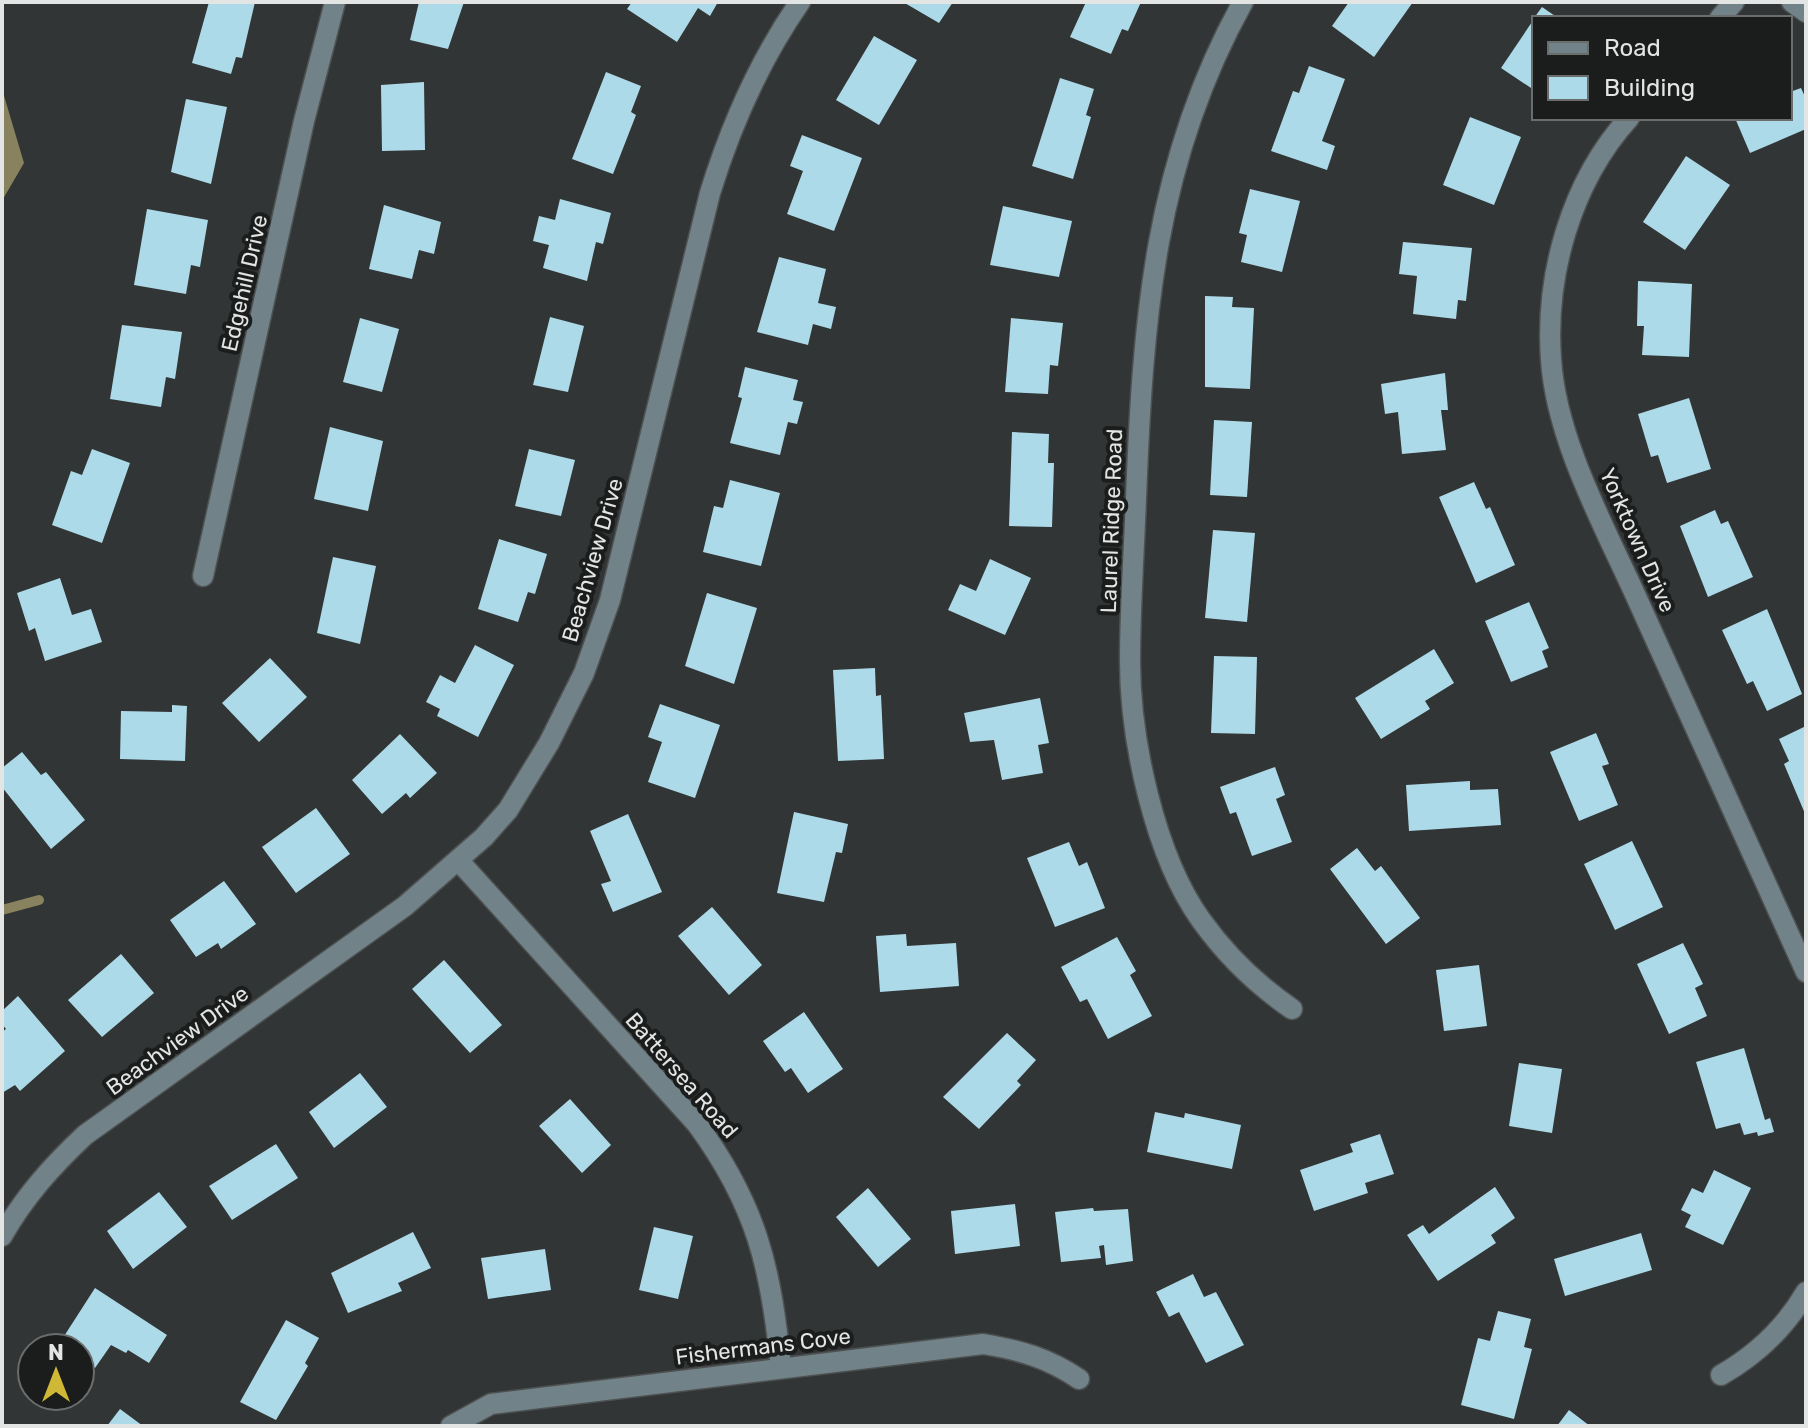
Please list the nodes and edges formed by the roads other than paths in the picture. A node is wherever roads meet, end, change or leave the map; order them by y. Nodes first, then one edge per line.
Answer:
1 (335, 2) edge
2 (800, 2) edge
3 (1243, 2) edge
4 (1792, 2) edge
5 (1806, 12) edge
6 (1628, 120) edge
7 (203, 576) dead end
8 (458, 860) junction
9 (1806, 972) edge
10 (1292, 1009) dead end
11 (2, 1236) edge
12 (1806, 1292) edge
13 (781, 1368) junction
14 (1721, 1375) dead end
15 (1079, 1379) dead end
16 (451, 1426) edge

1 - 7 street, Edgehill Drive
2 - 8 street, Beachview Drive
3 - 10 street, Laurel Ridge Road
4 - 5 street
6 - 9 street, Yorktown Drive
8 - 11 street, Beachview Drive
8 - 13 street, Battersea Road
12 - 14 street
13 - 15 street, Fishermans Cove
13 - 16 street, Fishermans Cove

